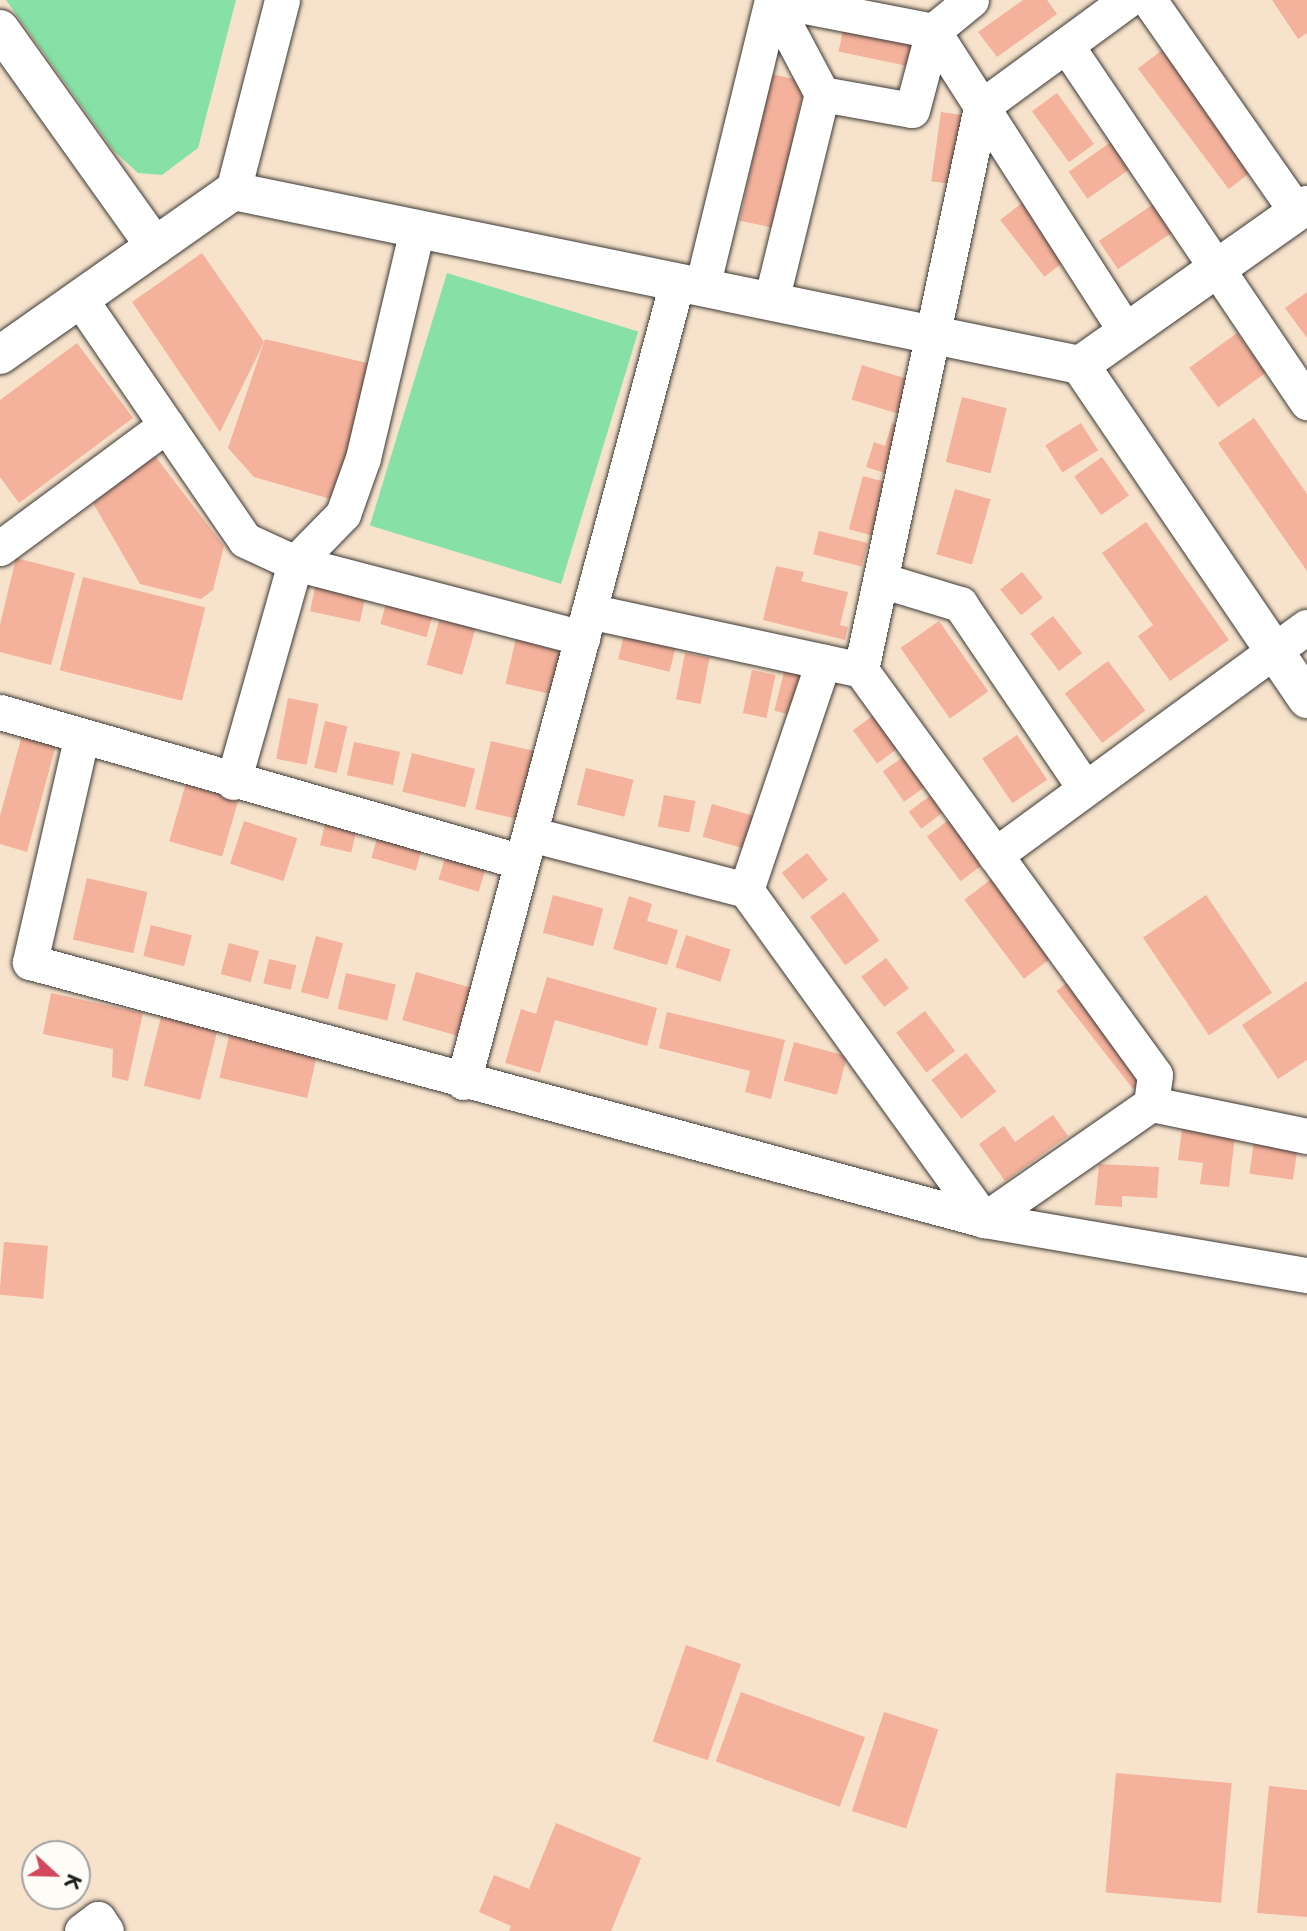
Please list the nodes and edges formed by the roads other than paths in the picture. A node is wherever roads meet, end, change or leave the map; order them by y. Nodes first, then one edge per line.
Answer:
1 (282, 0) edge
2 (772, 0) edge
3 (971, 0) edge
4 (1127, 0) edge
5 (1149, 0) edge
6 (0, 29) edge
7 (933, 31) junction
8 (1066, 45) junction
9 (822, 94) junction
10 (981, 107) junction
11 (233, 191) junction
12 (1302, 209) edge
13 (417, 229) junction
14 (155, 246) junction
15 (1216, 267) junction
16 (689, 285) junction
17 (80, 299) junction
18 (771, 301) junction
19 (1126, 332) junction
20 (936, 335) junction
21 (0, 355) edge
22 (1080, 365) junction
23 (1307, 402) edge
24 (166, 425) junction
25 (0, 548) edge
26 (295, 563) junction
27 (881, 580) junction
28 (585, 625) junction
29 (1307, 626) edge
30 (1273, 649) junction
31 (823, 662) junction
32 (861, 670) junction
33 (1307, 699) edge
34 (0, 712) edge
35 (81, 739) junction
36 (233, 782) junction
37 (1084, 788) junction
38 (526, 848) junction
39 (995, 855) junction
40 (746, 890) junction
41 (463, 1082) junction
42 (1151, 1104) junction
43 (1307, 1136) edge
44 (984, 1220) junction
45 (1307, 1275) edge
46 (82, 1931) edge
47 (106, 1931) edge

1 - 11 street
2 - 7 street
2 - 9 street
2 - 16 street
3 - 7 street
4 - 8 street
5 - 12 street
6 - 14 street
7 - 9 street
7 - 10 street
8 - 10 street
8 - 15 street
9 - 18 street
10 - 19 street
10 - 20 street
11 - 13 street
11 - 14 street
12 - 15 street
13 - 16 street
13 - 26 street
14 - 17 street
15 - 19 street
15 - 23 street
16 - 18 street
16 - 28 street
17 - 21 street
17 - 24 street
18 - 20 street
19 - 22 street
20 - 22 street
20 - 27 street
22 - 30 street
24 - 25 street
24 - 26 street
26 - 28 street
26 - 36 street
27 - 32 street
27 - 37 street
28 - 31 street
28 - 38 street
29 - 30 street
30 - 33 street
30 - 37 street
31 - 32 street
31 - 40 street
32 - 39 street
34 - 35 street
35 - 36 street
35 - 41 street
36 - 38 street
37 - 39 street
38 - 40 street
38 - 41 street
39 - 42 street
40 - 44 street
41 - 44 street
42 - 43 street
42 - 44 street
44 - 45 street
46 - 47 street

